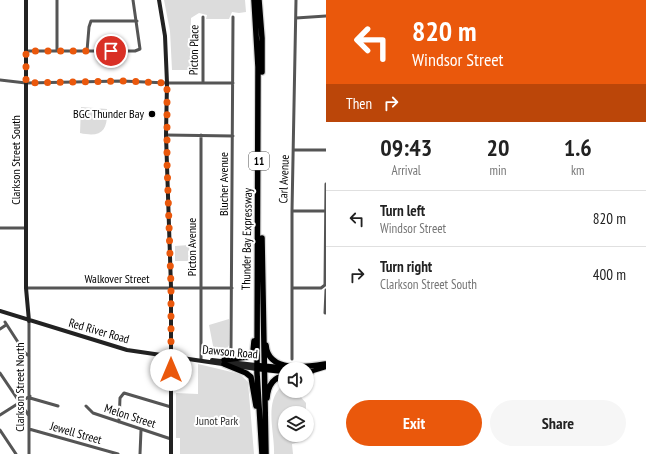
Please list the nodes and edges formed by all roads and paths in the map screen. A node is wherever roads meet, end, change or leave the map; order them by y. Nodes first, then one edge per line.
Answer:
1 (26, 0) edge
2 (57, 0) edge
3 (133, 0) edge
4 (159, 0) edge
5 (253, 0) edge
6 (260, 0) edge
7 (296, 0) edge
8 (326, 16) edge
9 (203, 18) dead end
10 (233, 18) dead end
11 (296, 18) junction
12 (137, 21) junction
13 (26, 51) junction
14 (57, 51) junction
15 (87, 51) junction
16 (0, 80) edge
17 (26, 83) junction
18 (167, 83) junction
19 (202, 84) junction
20 (233, 84) junction
21 (166, 135) junction
22 (201, 135) junction
23 (233, 136) junction
24 (294, 150) junction
25 (326, 150) edge
26 (326, 184) edge
27 (292, 211) junction
28 (325, 211) edge
29 (0, 228) edge
30 (26, 228) junction
31 (171, 287) junction
32 (26, 288) junction
33 (202, 288) junction
34 (232, 288) junction
35 (292, 288) junction
36 (326, 291) edge
37 (0, 310) edge
38 (260, 310) junction
39 (325, 313) edge
40 (29, 321) junction
41 (0, 329) edge
42 (232, 351) dead end
43 (30, 356) junction
44 (171, 356) junction
45 (195, 359) junction
46 (201, 359) junction
47 (292, 359) dead end
48 (224, 362) junction
49 (326, 365) edge
50 (260, 367) junction
51 (314, 370) edge
52 (278, 371) edge
53 (0, 373) edge
54 (278, 379) edge
55 (30, 397) junction
56 (20, 403) junction
57 (58, 406) dead end
58 (86, 406) dead end
59 (171, 407) junction
60 (0, 415) edge
61 (29, 416) junction
62 (119, 422) junction
63 (262, 423) junction
64 (29, 429) junction
65 (0, 430) edge
66 (142, 430) junction
67 (171, 439) junction
68 (16, 454) edge
69 (30, 454) edge
70 (118, 454) edge
71 (140, 454) edge
72 (171, 454) edge
73 (262, 454) edge
74 (266, 454) edge

1 - 13 main road, Clarkson Street South
2 - 14 street
3 - 12 street
4 - 18 main road
5 - 38 highway, Thunder Bay Expressway / 11
6 - 38 highway, Thunder Bay Expressway / 11
7 - 11 street, Carl Avenue
8 - 11 street
9 - 19 street, Picton Place
10 - 20 street, Blucher Avenue
11 - 24 street, Carl Avenue
12 - 15 street
12 - 15 street
13 - 14 street
13 - 17 main road, Clarkson Street South
14 - 15 street
16 - 17 street
17 - 18 street
17 - 30 main road, Clarkson Street South
18 - 19 street
18 - 21 main road
19 - 20 street
20 - 23 street, Blucher Avenue
21 - 22 street
21 - 31 main road
22 - 23 street
22 - 33 street, Picton Avenue
23 - 34 street, Blucher Avenue
24 - 25 street
24 - 27 street, Carl Avenue
26 - 28 street
27 - 28 street
27 - 35 street, Carl Avenue
28 - 35 street
29 - 30 street
30 - 32 main road, Clarkson Street South
31 - 32 street, Walkover Street
31 - 33 street, Walkover Street
31 - 44 main road
32 - 40 main road, Clarkson Street South
33 - 34 street, Walkover Street
33 - 46 street, Picton Avenue
34 - 42 street, Blucher Avenue
35 - 47 street, Carl Avenue
36 - 39 street
37 - 40 main road, Red River Road
38 - 48 highway
38 - 49 highway
38 - 50 highway, Thunder Bay Expressway / 11
40 - 43 street, Clarkson Street North
40 - 44 main road, Red River Road
41 - 43 street
43 - 55 street, Clarkson Street North
44 - 45 main road, Red River Road
44 - 59 main road
45 - 46 main road, Dawson Road
45 - 48 main road, Dawson Road
46 - 48 main road, Dawson Road
48 - 50 main road, Dawson Road
48 - 63 highway
49 - 50 main road, Dawson Road
49 - 51 main road
50 - 52 main road, Dawson Road
50 - 63 highway, Thunder Bay Expressway / 11
53 - 56 street
54 - 63 highway
55 - 56 street
55 - 57 street
55 - 61 street, Clarkson Street North
56 - 60 street
56 - 61 street
58 - 62 street, Melon Street
59 - 62 street
59 - 67 main road
61 - 64 street, Clarkson Street North
62 - 66 street, Melon Street
63 - 73 highway, Thunder Bay Expressway / 11
63 - 74 highway, Thunder Bay Expressway / 11
64 - 69 street, Clarkson Street North
64 - 70 street, Jewell Street
65 - 68 street
66 - 67 street, Melon Street
66 - 71 street
67 - 72 main road

